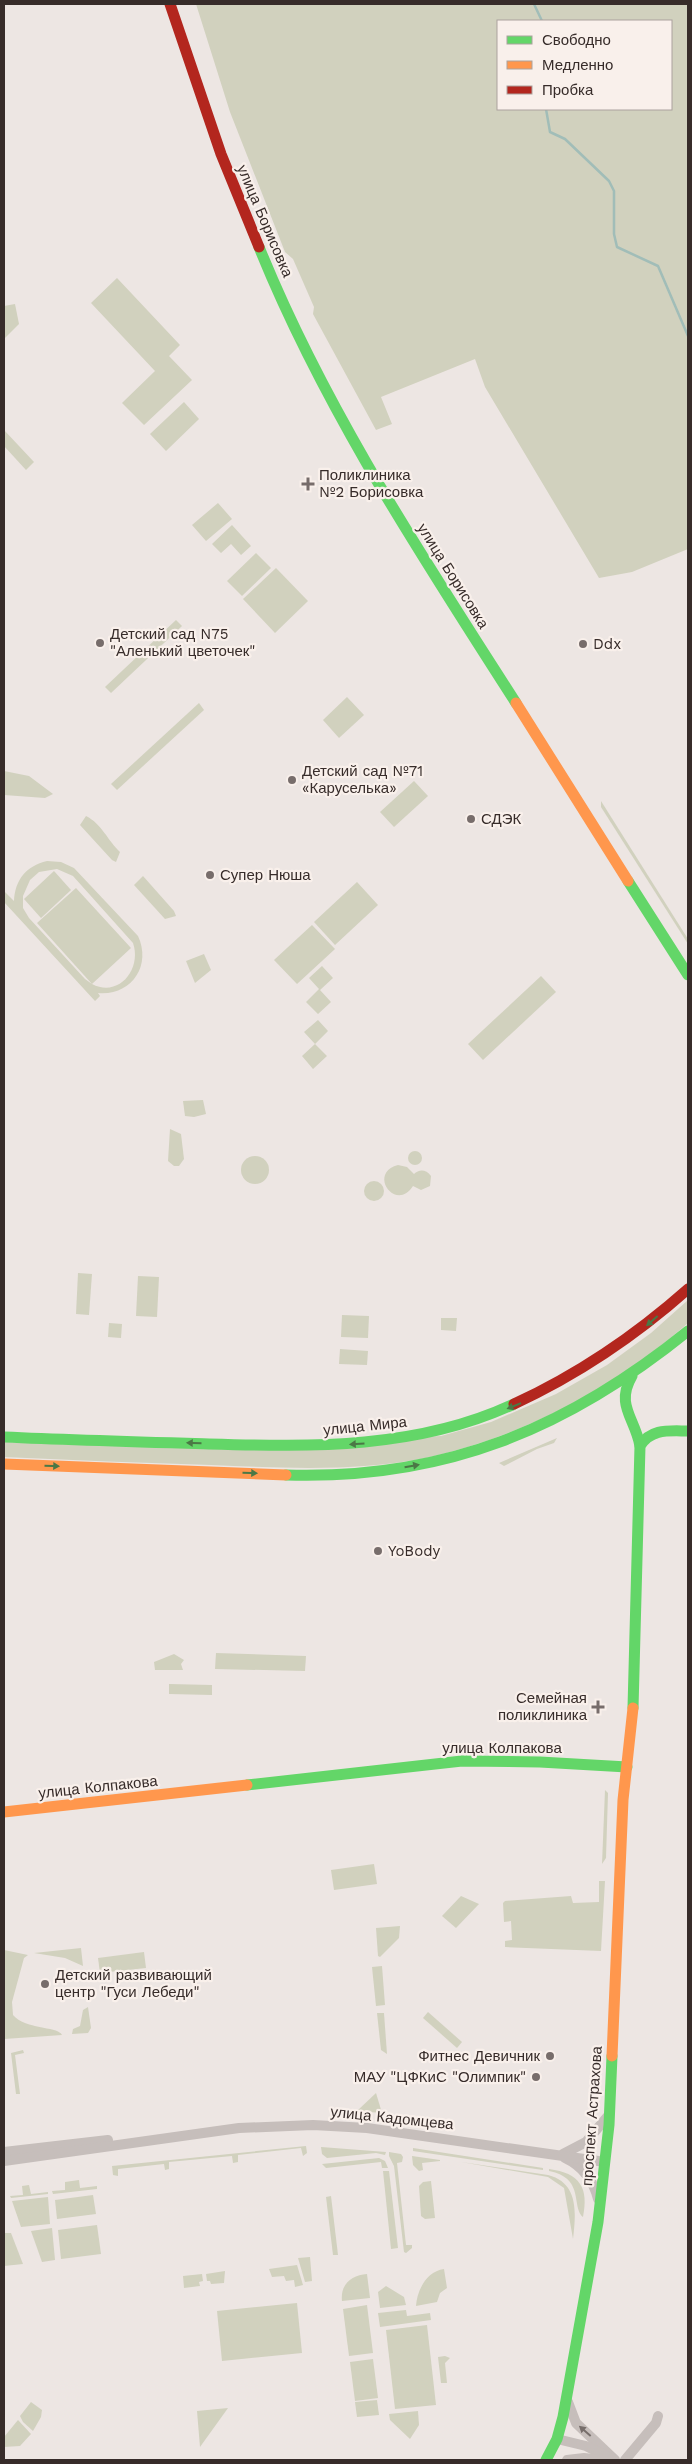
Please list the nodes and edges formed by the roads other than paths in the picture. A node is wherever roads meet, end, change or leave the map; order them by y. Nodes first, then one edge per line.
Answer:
1 (170, 4) edge
2 (688, 975) edge
3 (688, 1289) edge
4 (688, 1331) edge
5 (633, 1375) junction
6 (591, 1401) junction
7 (626, 1409) junction
8 (634, 1423) junction
9 (688, 1431) edge
10 (656, 1432) junction
11 (4, 1437) edge
12 (640, 1446) junction
13 (4, 1464) edge
14 (628, 1767) junction
15 (4, 1812) edge
16 (610, 2111) junction
17 (144, 2140) junction
18 (4, 2152) edge
19 (557, 2155) junction
20 (4, 2161) edge
21 (605, 2162) junction
22 (600, 2206) junction
23 (568, 2394) junction
24 (658, 2416) dead end
25 (557, 2439) junction
26 (546, 2460) edge
27 (567, 2460) edge
28 (604, 2460) edge
29 (614, 2460) edge
30 (625, 2460) edge

1 - 2 street, улица Борисовка
3 -> 11 street, улица Мира
4 - 5 street
5 - 6 street
5 - 7 street
6 - 7 street
13 -> 6 street
7 - 8 street
8 - 10 street
8 - 12 street
9 - 10 street
10 - 12 street
12 - 14 street
14 - 15 street, улица Колпакова
14 - 16 street, проспект Астрахова
16 - 19 street
16 - 21 street, проспект Астрахова
17 - 18 street, улица Кадомцева
17 - 19 street, улица Кадомцева
17 - 20 street, улица Кадомцева
19 - 21 street, улица Кадомцева
19 - 22 street
21 - 22 street, проспект Астрахова
22 - 23 street, проспект Астрахова
23 - 25 street, проспект Астрахова
29 -> 23 street
24 - 30 street
25 - 26 street, проспект Астрахова
25 - 29 street
27 - 28 street

